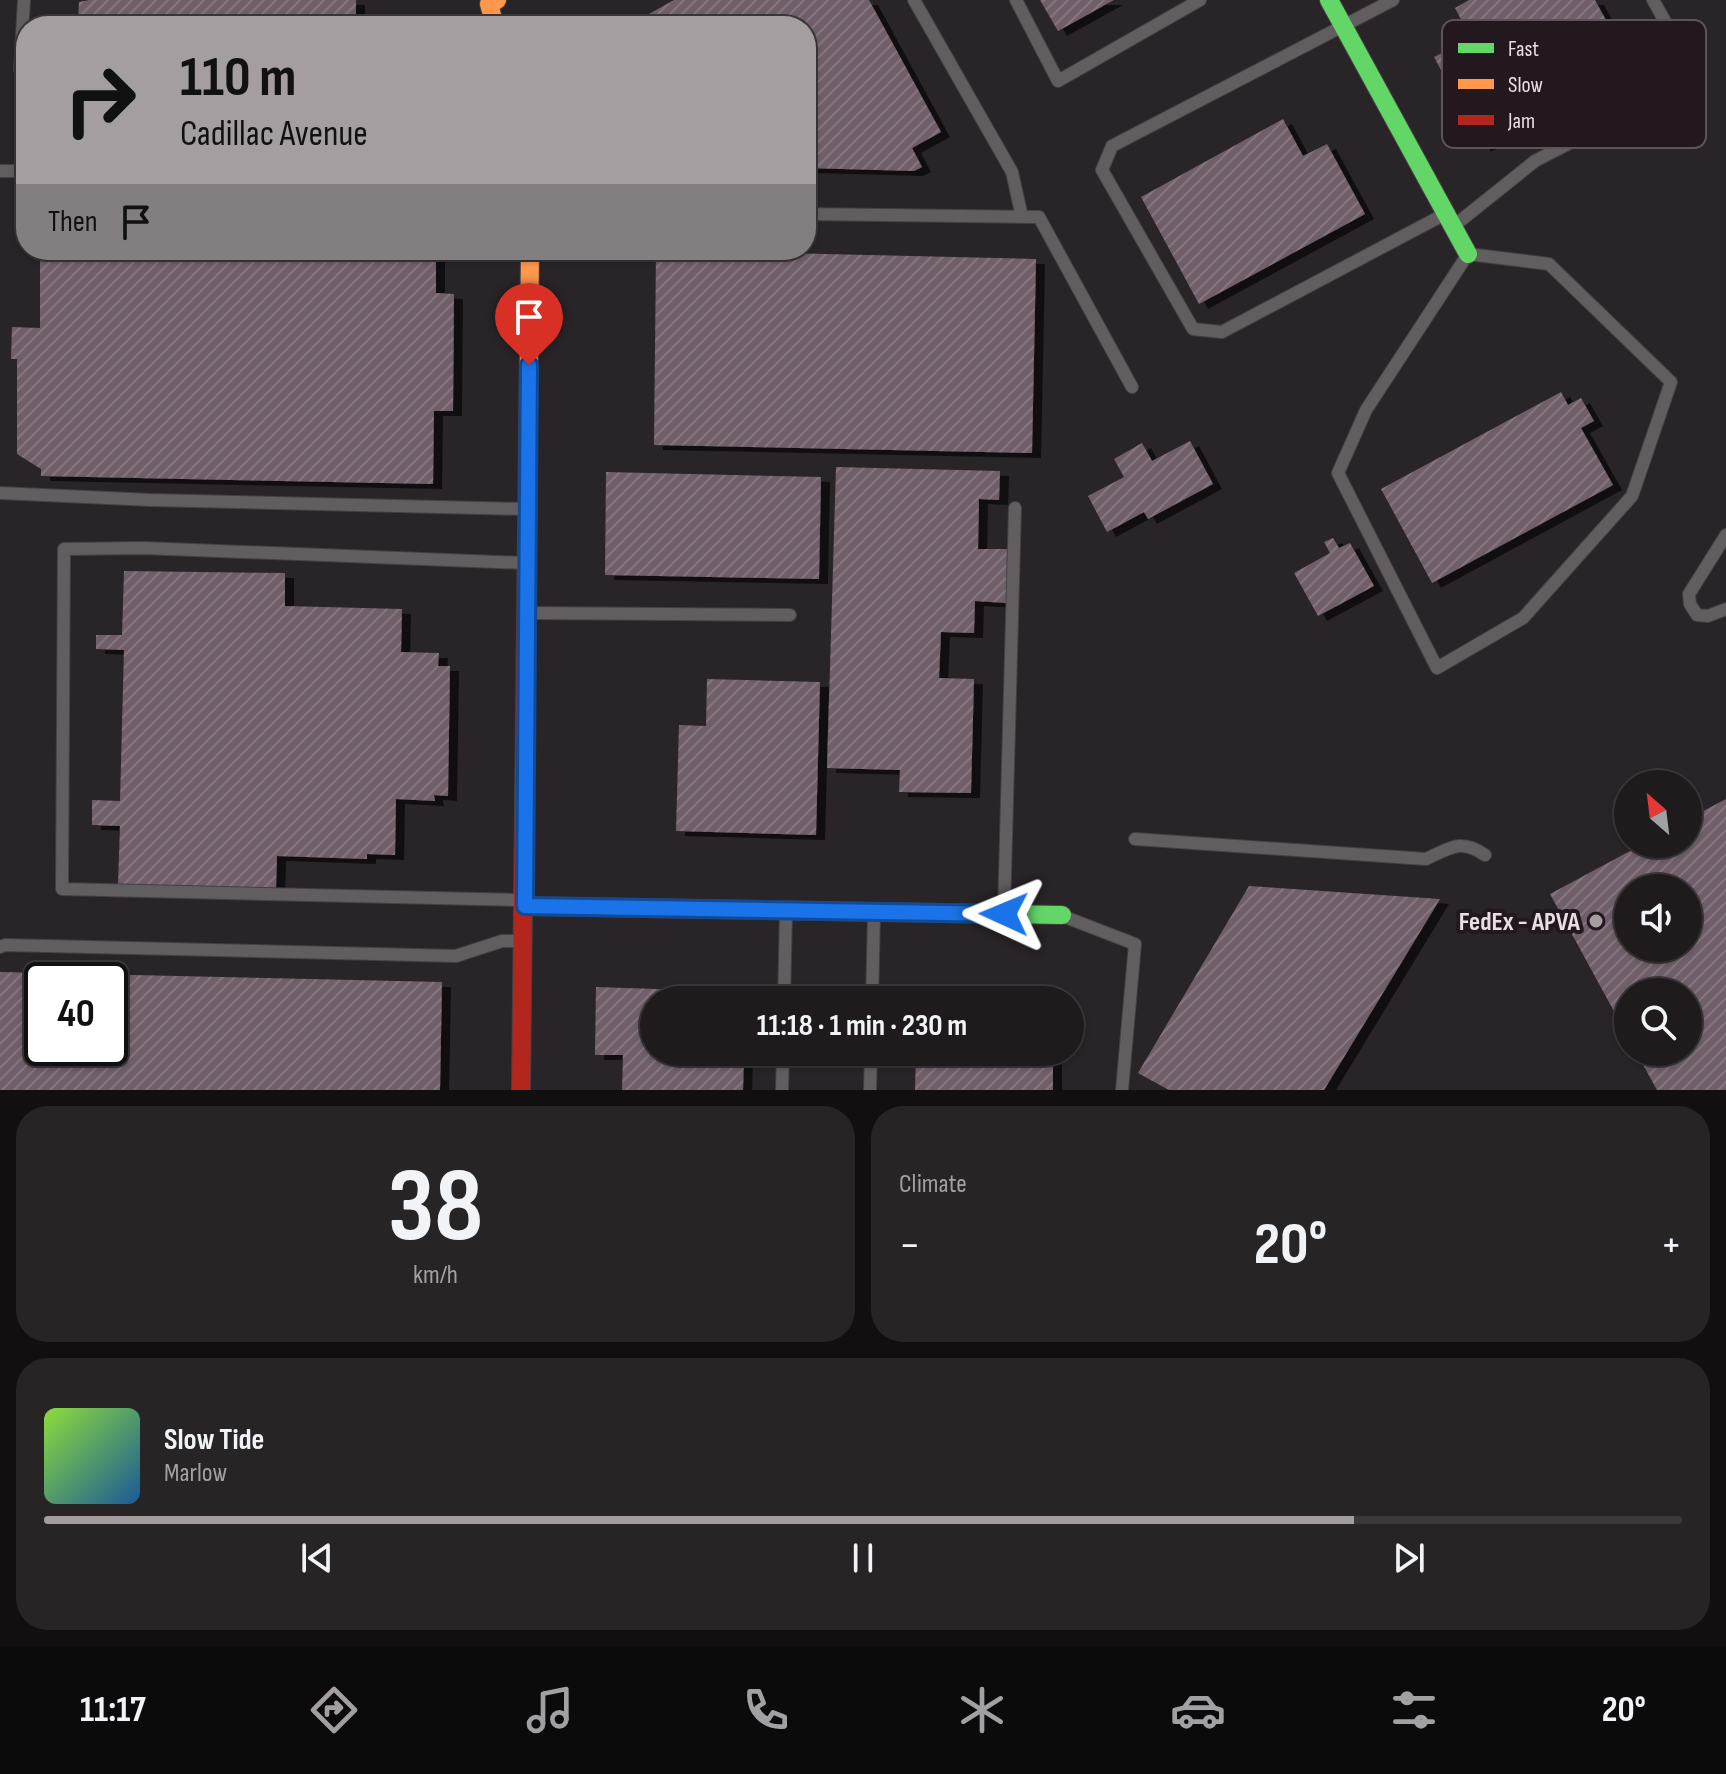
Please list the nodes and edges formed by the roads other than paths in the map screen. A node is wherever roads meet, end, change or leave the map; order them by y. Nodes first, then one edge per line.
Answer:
1 (914, 0) edge
2 (1016, 0) edge
3 (1200, 0) edge
4 (1329, 0) edge
5 (1393, 0) edge
6 (1653, 0) edge
7 (1664, 20) edge
8 (1343, 26) junction
9 (1560, 148) edge
10 (816, 214) edge
11 (1022, 217) junction
12 (1449, 220) junction
13 (1468, 254) junction
14 (530, 260) edge
15 (1132, 387) dead end
16 (0, 493) edge
17 (1015, 508) dead end
18 (528, 509) junction
19 (1726, 535) edge
20 (528, 563) junction
21 (1726, 609) edge
22 (528, 613) junction
23 (790, 615) dead end
24 (1135, 839) dead end
25 (1485, 855) dead end
26 (525, 903) junction
27 (786, 910) junction
28 (874, 912) junction
29 (1004, 914) junction
30 (1062, 915) joint
31 (524, 941) junction
32 (0, 947) edge
33 (784, 986) edge
34 (872, 986) edge
35 (783, 1066) edge
36 (871, 1066) edge
37 (521, 1090) edge
38 (782, 1090) edge
39 (870, 1090) edge
40 (1122, 1090) edge

1 - 11 lane
2 - 3 lane
4 - 8 street
5 - 8 lane
6 - 7 lane
8 - 12 street
8 - 12 lane
9 - 12 lane
10 - 11 lane
11 - 15 lane
12 - 13 street
13 - 13 lane
14 - 18 street
16 - 18 lane
17 - 29 lane
18 - 20 street
19 - 21 lane
20 - 22 street
20 - 26 lane
22 - 23 lane
22 - 26 street
24 - 25 lane
26 - 27 street
26 - 31 street
27 - 28 street
27 - 33 lane
28 - 29 street
28 - 34 lane
29 - 30 street
30 - 40 lane
31 - 32 lane
31 - 37 street
35 - 38 lane
36 - 39 lane

